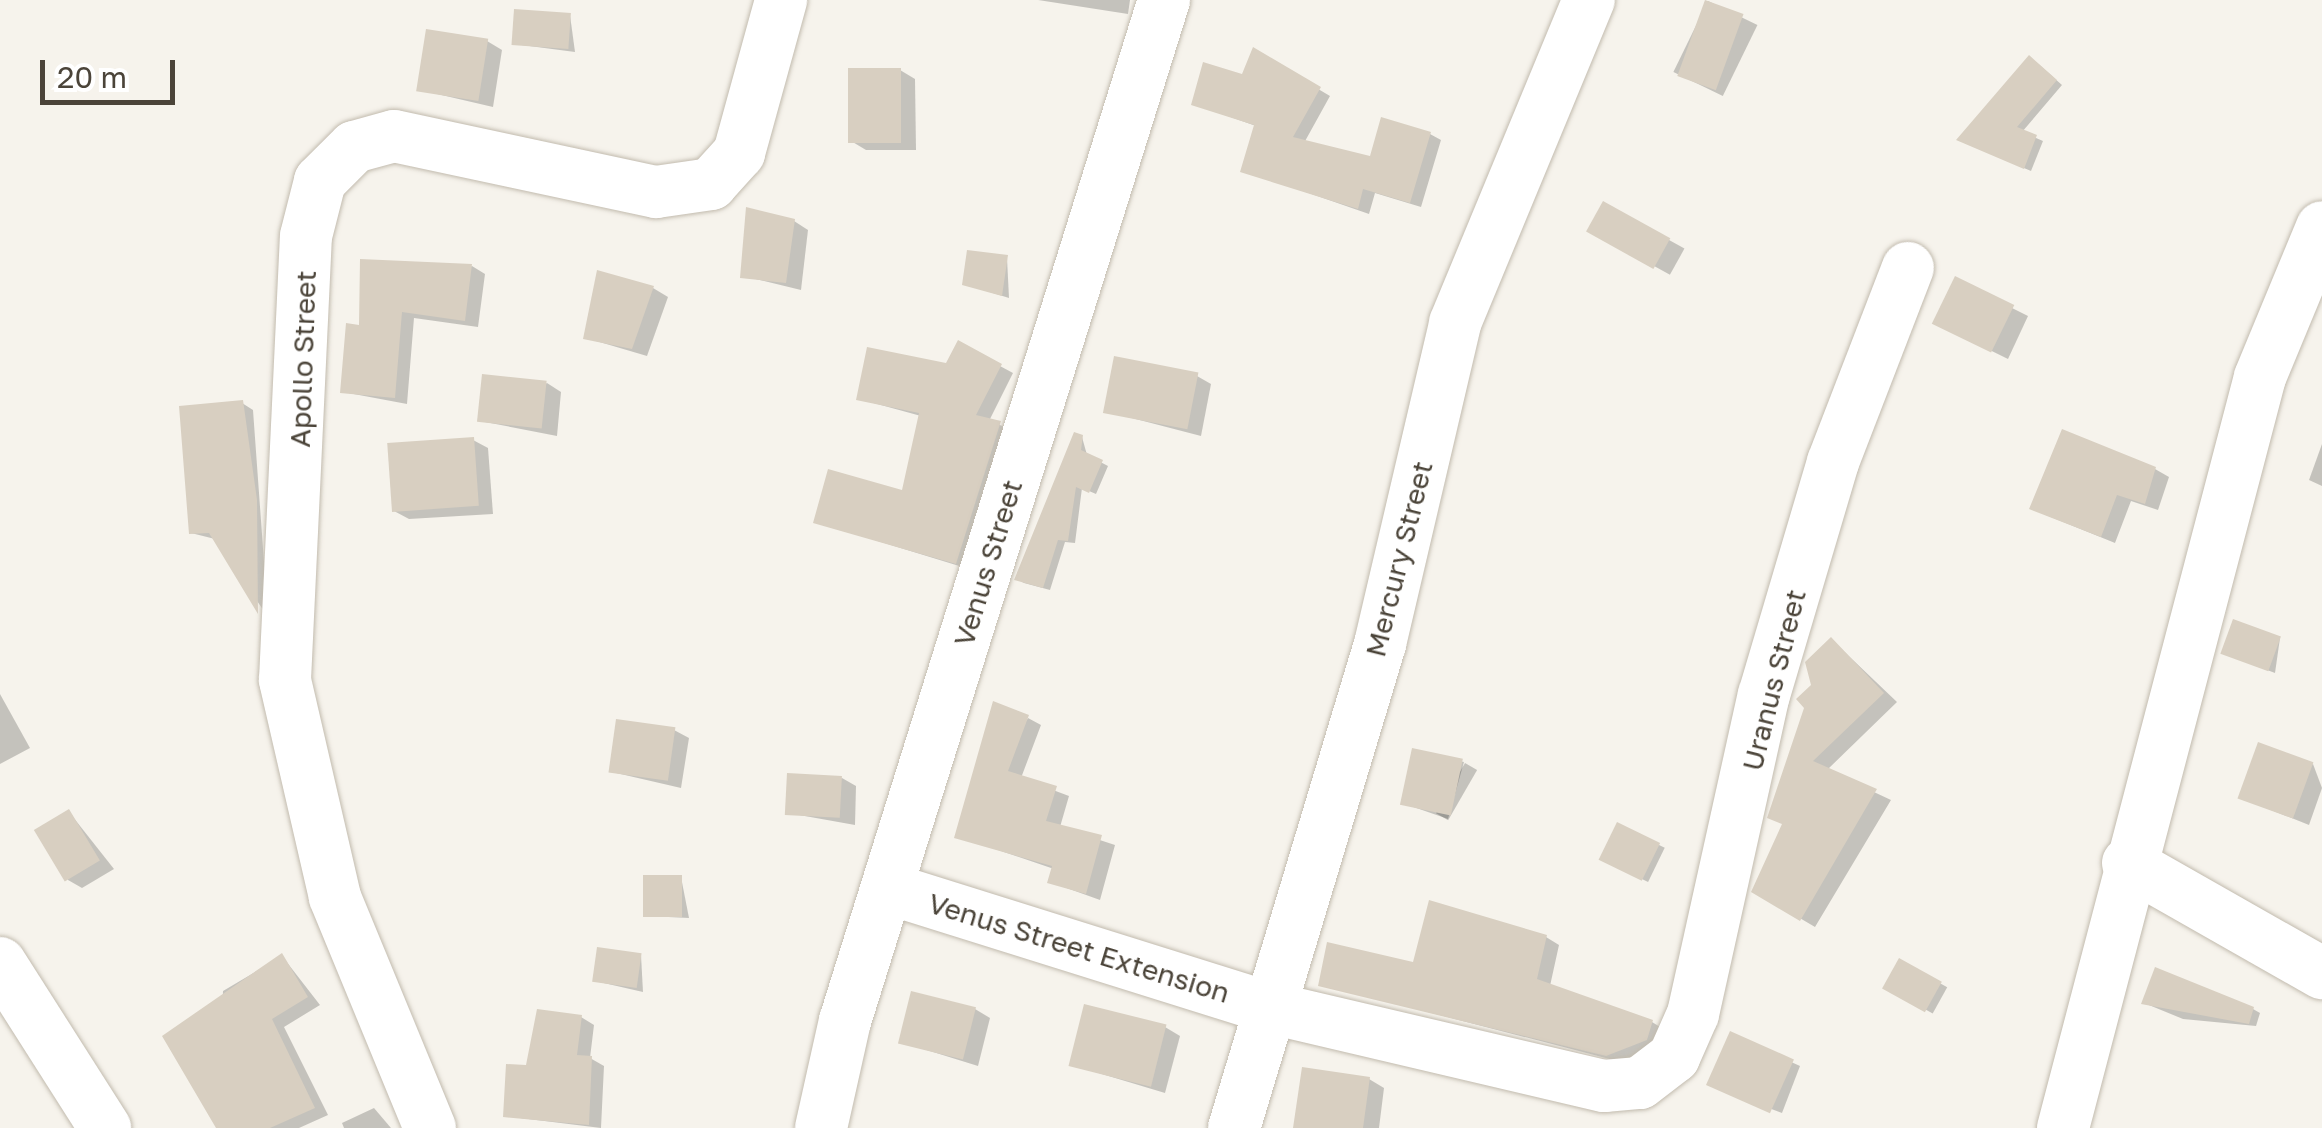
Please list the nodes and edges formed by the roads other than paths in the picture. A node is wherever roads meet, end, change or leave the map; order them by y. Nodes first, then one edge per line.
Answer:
1 (782, 0) edge
2 (1164, 0) edge
3 (1590, 0) edge
4 (2322, 227) edge
5 (1908, 268) dead end
6 (2128, 862) junction
7 (887, 888) junction
8 (0, 963) edge
9 (2322, 973) edge
10 (1271, 1008) junction
11 (1640, 1084) joint
12 (105, 1128) edge
13 (430, 1128) edge
14 (822, 1128) edge
15 (1234, 1128) edge
16 (2063, 1128) edge

1 - 13 street, Apollo Street
2 - 7 street, Venus Street
3 - 10 street, Mercury Street
4 - 6 street
5 - 11 street, Uranus Street
6 - 9 street
6 - 16 street
7 - 10 street, Venus Street Extension
7 - 14 street, Venus Street
8 - 12 street
10 - 11 street, Venus Street Extension
10 - 15 street, Mercury Street

